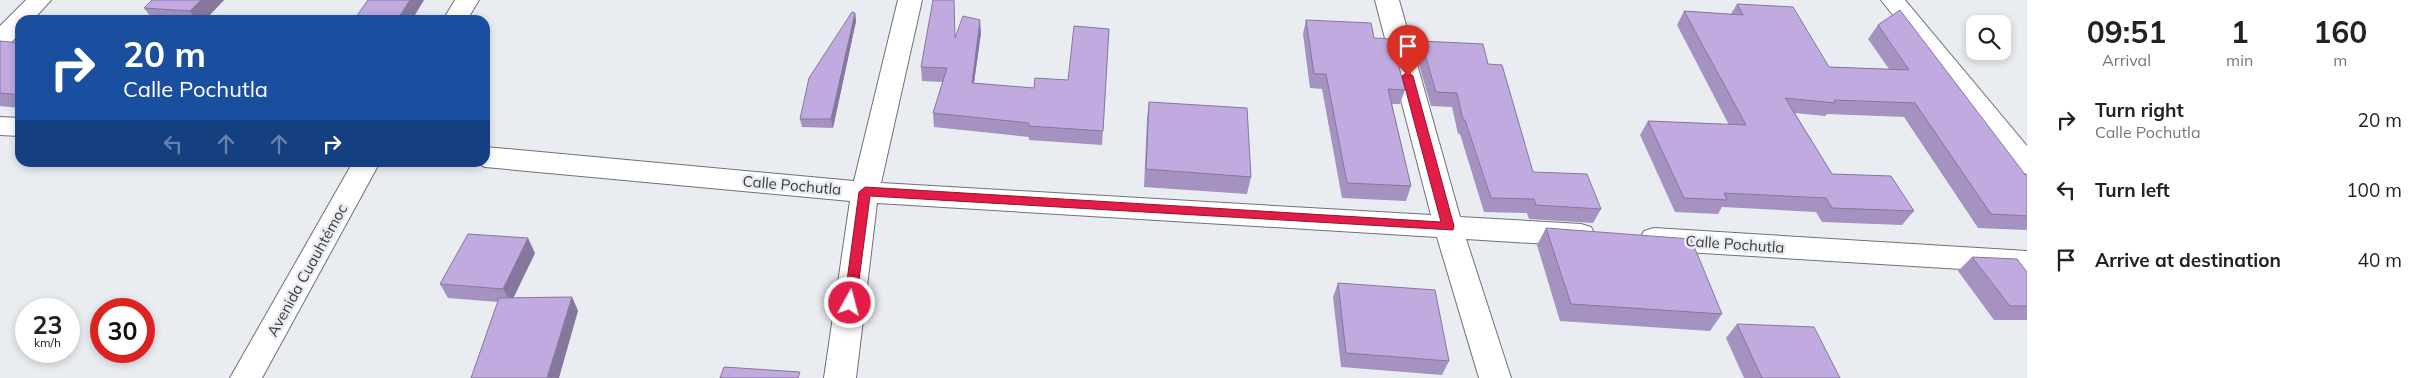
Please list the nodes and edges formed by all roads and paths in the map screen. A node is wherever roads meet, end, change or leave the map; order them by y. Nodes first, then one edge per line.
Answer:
1 (39, 0) edge
2 (467, 0) edge
3 (910, 0) edge
4 (1387, 0) edge
5 (1893, 0) edge
6 (24, 15) edge
7 (458, 15) edge
8 (15, 25) edge
9 (0, 40) edge
10 (0, 126) edge
11 (15, 127) edge
12 (490, 157) edge
13 (2027, 164) edge
14 (364, 167) edge
15 (865, 192) junction
16 (1448, 226) junction
17 (2027, 262) edge
18 (246, 378) edge
19 (840, 378) edge
20 (1495, 378) edge

1 - 6 street
2 - 7 street
3 - 15 street
4 - 16 street
5 - 13 street
8 - 9 street
10 - 11 street
12 - 15 street, Calle Pochutla
14 - 18 street, Avenida Cuauhtémoc
15 - 16 street, Calle Pochutla
15 - 19 street
16 - 17 street, Calle Pochutla
16 - 20 street

